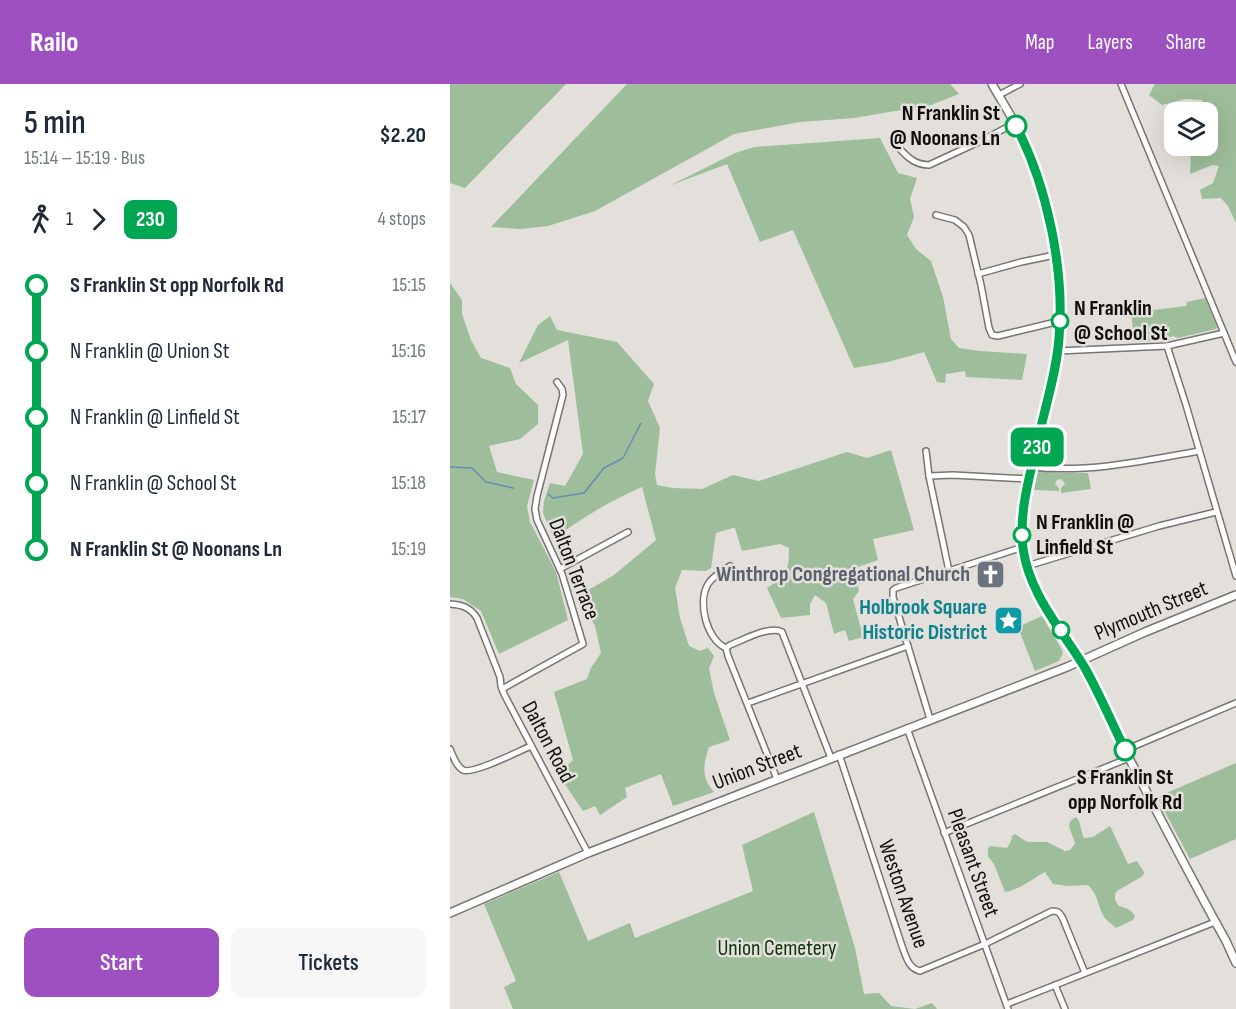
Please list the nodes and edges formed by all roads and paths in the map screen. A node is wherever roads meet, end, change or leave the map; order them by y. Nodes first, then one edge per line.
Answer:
1 (992, 84) edge
2 (1020, 84) edge
3 (1121, 84) edge
4 (999, 95) junction
5 (1015, 123) junction
6 (899, 148) dead end
7 (936, 215) dead end
8 (1055, 255) junction
9 (978, 274) junction
10 (1060, 321) junction
11 (1224, 333) junction
12 (1167, 346) junction
13 (1058, 351) junction
14 (1236, 362) edge
15 (556, 382) dead end
16 (926, 451) dead end
17 (1199, 451) junction
18 (1032, 467) junction
19 (929, 476) junction
20 (1029, 479) junction
21 (1216, 512) junction
22 (628, 532) dead end
23 (1023, 547) junction
24 (730, 566) dead end
25 (1027, 566) junction
26 (560, 569) junction
27 (949, 571) junction
28 (1236, 576) edge
29 (1236, 595) edge
30 (450, 604) edge
31 (908, 646) junction
32 (726, 648) junction
33 (1080, 661) junction
34 (802, 683) junction
35 (502, 689) junction
36 (747, 703) junction
37 (1236, 703) edge
38 (930, 719) junction
39 (907, 728) junction
40 (531, 746) junction
41 (450, 749) edge
42 (1125, 750) junction
43 (839, 754) junction
44 (831, 758) junction
45 (1129, 758) junction
46 (777, 779) junction
47 (944, 833) junction
48 (588, 853) junction
49 (450, 913) edge
50 (1215, 922) junction
51 (985, 944) junction
52 (1236, 963) edge
53 (1086, 973) junction
54 (1055, 985) junction
55 (1007, 1007) edge
56 (1065, 1009) edge

1 - 4 main road
2 - 4 street
3 - 11 street
4 - 5 main road
5 - 6 street
5 - 8 main road
7 - 9 street
8 - 9 street
8 - 10 main road
9 - 10 street
10 - 13 main road
11 - 12 street
11 - 14 street
12 - 13 street
12 - 17 street
13 - 18 main road
15 - 26 street, Dalton Terrace
16 - 19 street
17 - 18 street
17 - 21 street
18 - 20 main road
19 - 20 street
19 - 27 street
20 - 23 main road
21 - 25 street
21 - 28 street
22 - 26 street
23 - 25 main road
23 - 27 street
24 - 32 street
25 - 33 main road
26 - 35 street, Dalton Terrace
27 - 31 street
29 - 33 main road, Plymouth Street
30 - 35 street, Dalton Road
31 - 34 street
31 - 38 street
32 - 34 street
32 - 36 street
33 - 38 main road, Union Street
33 - 42 main road
34 - 36 street
34 - 44 street
35 - 40 street, Dalton Road
36 - 46 street
37 - 42 street
38 - 39 main road, Union Street
39 - 43 main road, Union Street
39 - 47 street, Pleasant Street
40 - 41 street
40 - 48 street, Dalton Road
42 - 45 main road
43 - 44 main road, Union Street
43 - 51 street, Weston Avenue
44 - 46 main road, Union Street
45 - 47 street
45 - 50 main road
46 - 48 main road, Union Street
47 - 51 street, Pleasant Street
48 - 49 main road, Union Street
50 - 52 main road
50 - 53 street
51 - 53 street
51 - 55 street, Pleasant Street
53 - 54 street
54 - 55 street
54 - 56 street

